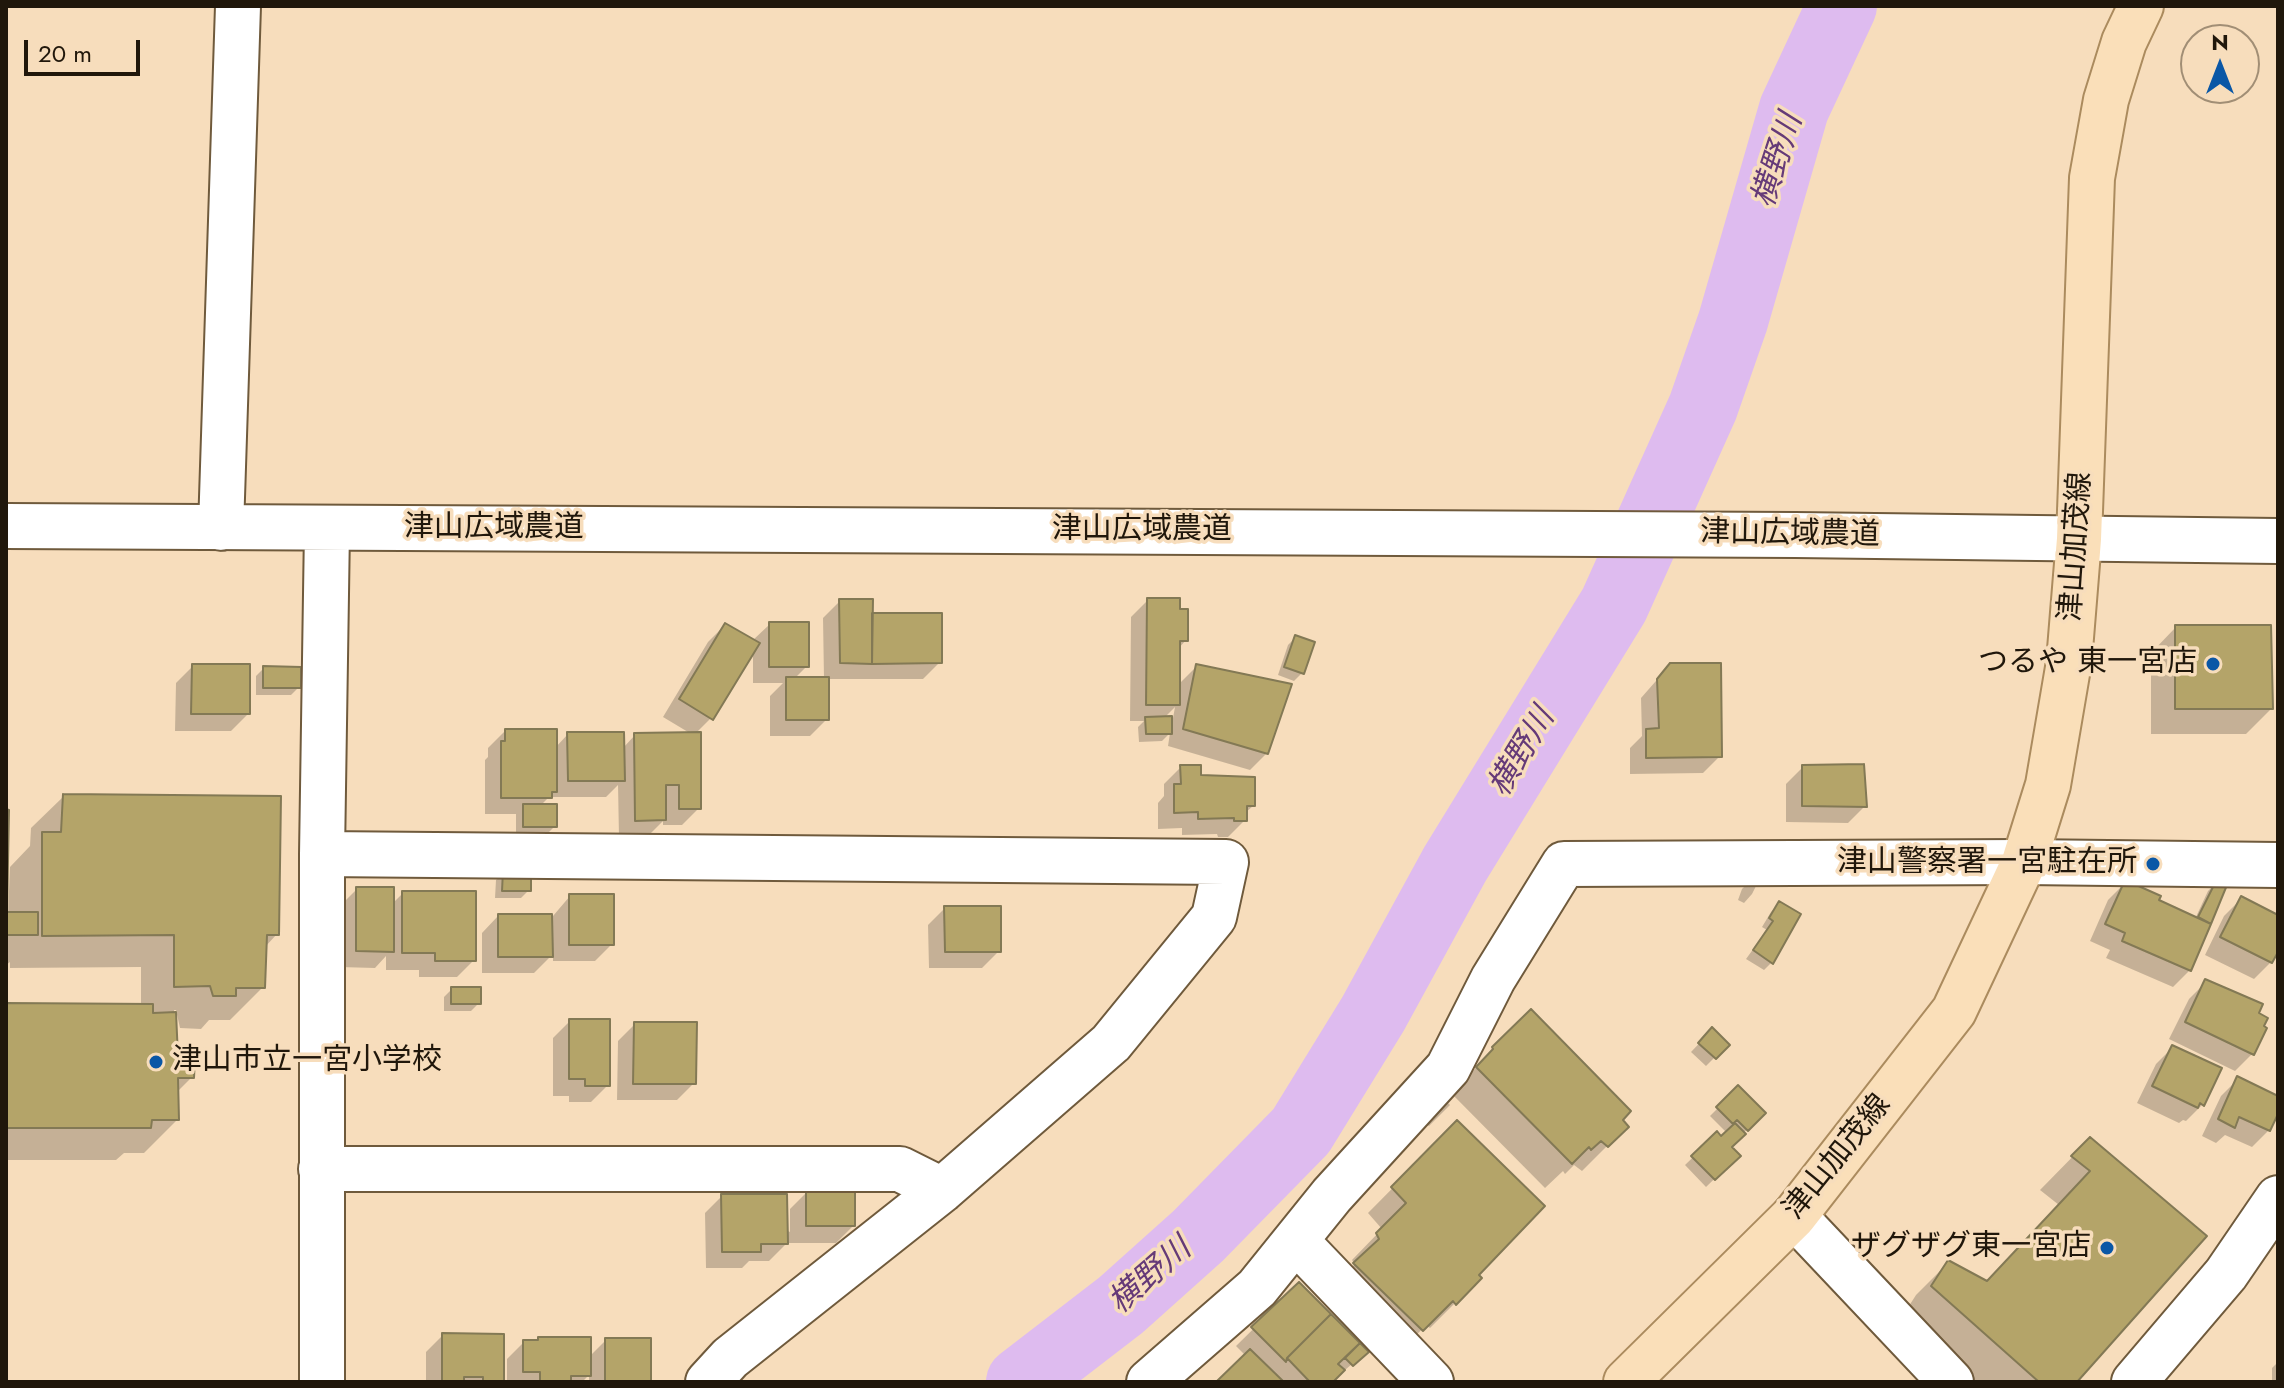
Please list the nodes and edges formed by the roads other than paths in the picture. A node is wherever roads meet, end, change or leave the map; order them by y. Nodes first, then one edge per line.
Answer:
1 (238, 6) edge
2 (2141, 6) edge
3 (6, 526) edge
4 (221, 528) junction
5 (327, 529) junction
6 (2079, 539) junction
7 (2278, 541) edge
8 (322, 854) junction
9 (2024, 862) junction
10 (2278, 865) edge
11 (321, 1169) junction
12 (942, 1190) junction
13 (2278, 1198) edge
14 (1794, 1216) junction
15 (1296, 1241) junction
16 (322, 1382) edge
17 (708, 1382) edge
18 (1149, 1382) edge
19 (1431, 1382) edge
20 (1626, 1382) edge
21 (1951, 1382) edge
22 (2134, 1382) edge

1 - 4 street
2 - 6 main road, 津山加茂線
3 - 4 street, 津山広域農道
4 - 5 street, 津山広域農道
5 - 6 street, 津山広域農道
5 - 8 street
6 - 7 street, 津山広域農道
6 - 9 main road, 津山加茂線
8 - 11 street
8 - 12 street
9 - 10 street
9 - 14 main road, 津山加茂線
9 - 15 street
11 - 12 street
11 - 16 street
12 - 17 street
13 - 22 street
14 - 20 main road, 津山加茂線
14 - 21 street
15 - 18 street
15 - 19 street

